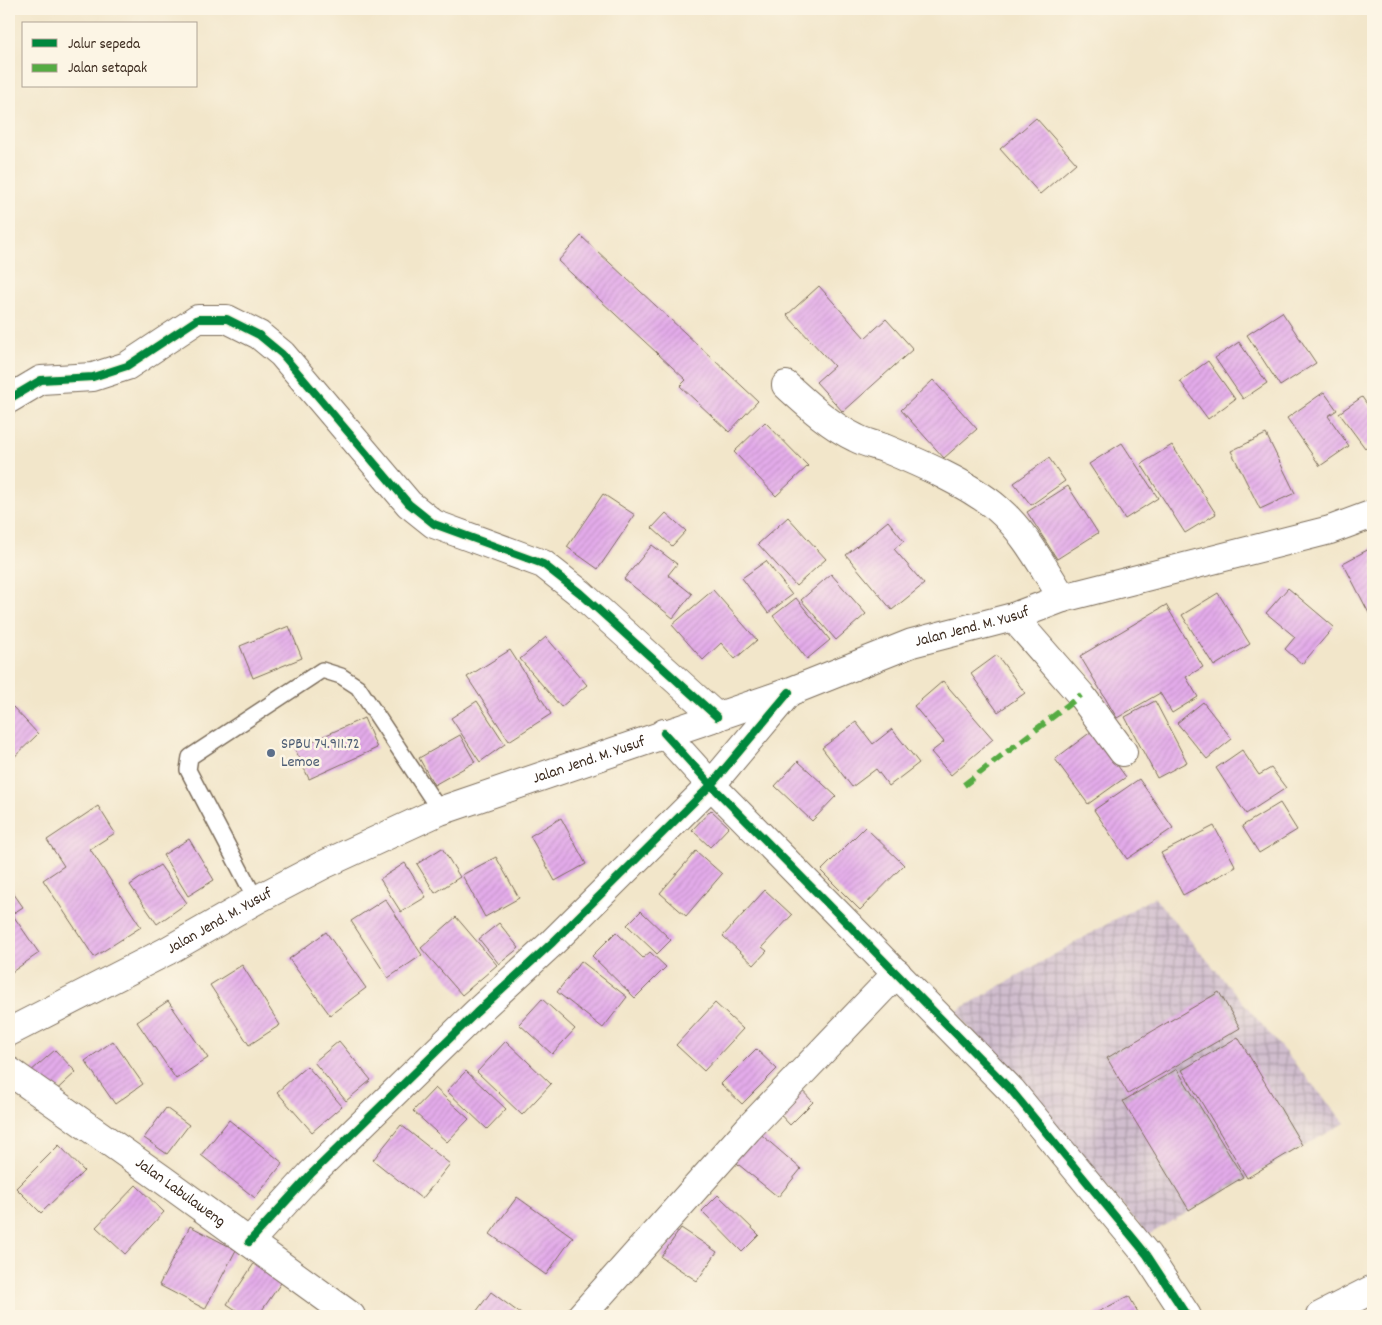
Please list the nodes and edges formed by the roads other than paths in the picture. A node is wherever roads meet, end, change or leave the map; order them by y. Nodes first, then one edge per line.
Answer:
1 (786, 385) dead end
2 (9, 399) edge
3 (1373, 514) edge
4 (1063, 598) junction
5 (1013, 617) junction
6 (789, 692) junction
7 (717, 717) junction
8 (664, 734) junction
9 (1123, 752) dead end
10 (711, 786) junction
11 (440, 812) junction
12 (256, 900) junction
13 (896, 973) junction
14 (9, 1032) edge
15 (9, 1071) edge
16 (249, 1242) junction
17 (1373, 1289) edge
18 (351, 1316) edge
19 (581, 1316) edge
20 (1187, 1316) edge
21 (1320, 1316) edge

1 - 4 main road
2 - 7 main road
3 - 4 main road, Jalan Jend. M. Yusuf
4 - 5 main road, Jalan Jend. M. Yusuf
5 - 6 main road, Jalan Jend. M. Yusuf
5 - 9 main road
6 - 7 main road, Jalan Jend. M. Yusuf
6 - 10 main road
7 - 8 main road, Jalan Jend. M. Yusuf
8 - 10 main road
8 - 11 main road, Jalan Jend. M. Yusuf
10 - 13 main road
10 - 16 main road
11 - 12 main road, Jalan Jend. M. Yusuf
11 - 12 lane
12 - 14 main road, Jalan Jend. M. Yusuf
13 - 19 main road
13 - 20 main road
15 - 16 main road, Jalan Labulaweng
16 - 18 main road, Jalan Labulaweng
17 - 21 main road

